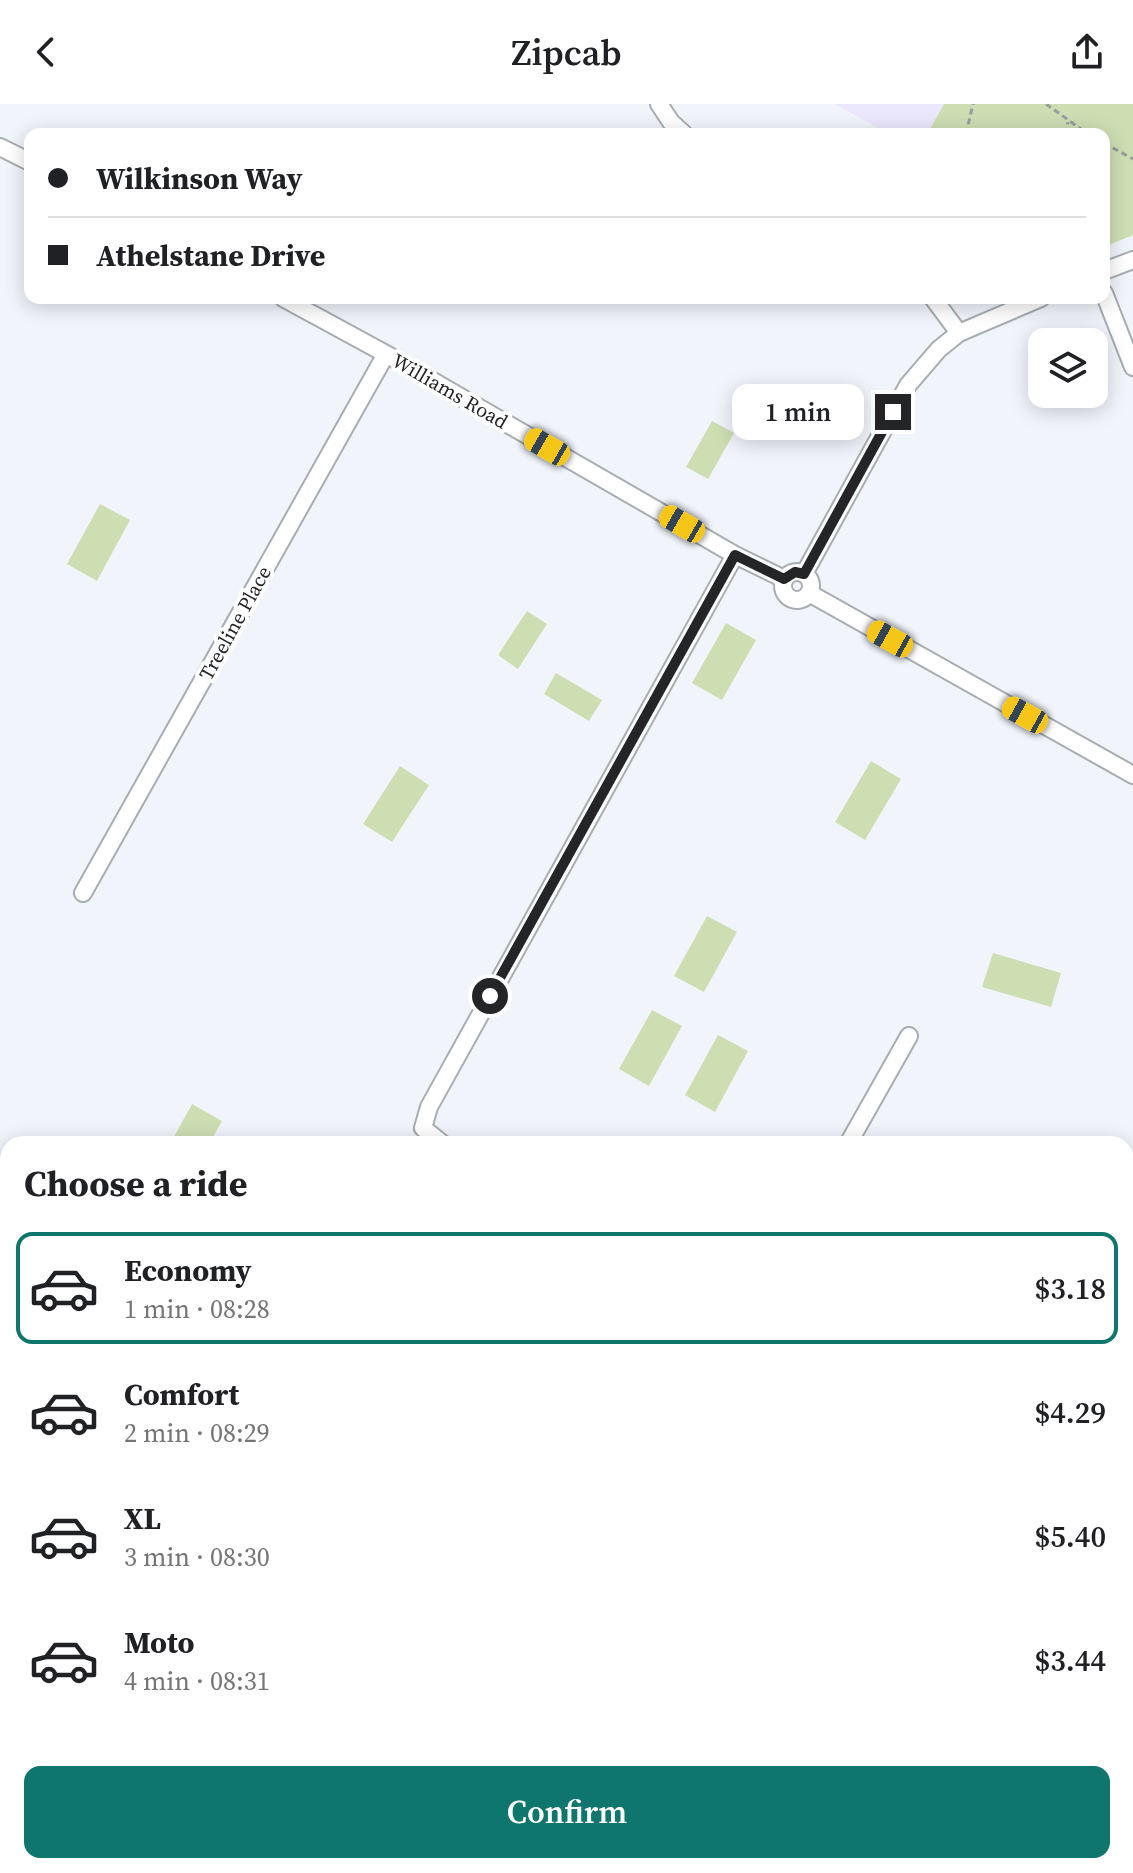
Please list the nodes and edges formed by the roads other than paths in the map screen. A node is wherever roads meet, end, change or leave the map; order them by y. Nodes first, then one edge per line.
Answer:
1 (659, 104) edge
2 (678, 128) edge
3 (0, 147) edge
4 (24, 159) edge
5 (1133, 260) edge
6 (1110, 269) edge
7 (294, 304) edge
8 (937, 304) edge
9 (1027, 304) edge
10 (1108, 304) edge
11 (959, 333) junction
12 (386, 354) junction
13 (1133, 367) edge
14 (735, 555) junction
15 (804, 574) junction
16 (784, 579) junction
17 (809, 593) junction
18 (1133, 775) edge
19 (83, 893) dead end
20 (909, 1036) dead end
21 (433, 1136) edge
22 (853, 1136) edge

1 - 2 street
3 - 4 street
5 - 6 street
7 - 12 street, Williams Road
8 - 11 street
9 - 11 street
10 - 13 street
11 - 15 street
12 - 14 street, Williams Road
12 - 19 street, Treeline Place
14 - 16 street, Williams Road
14 - 21 street
15 - 16 street
15 - 17 street
16 - 17 street
17 - 18 street
20 - 22 street

